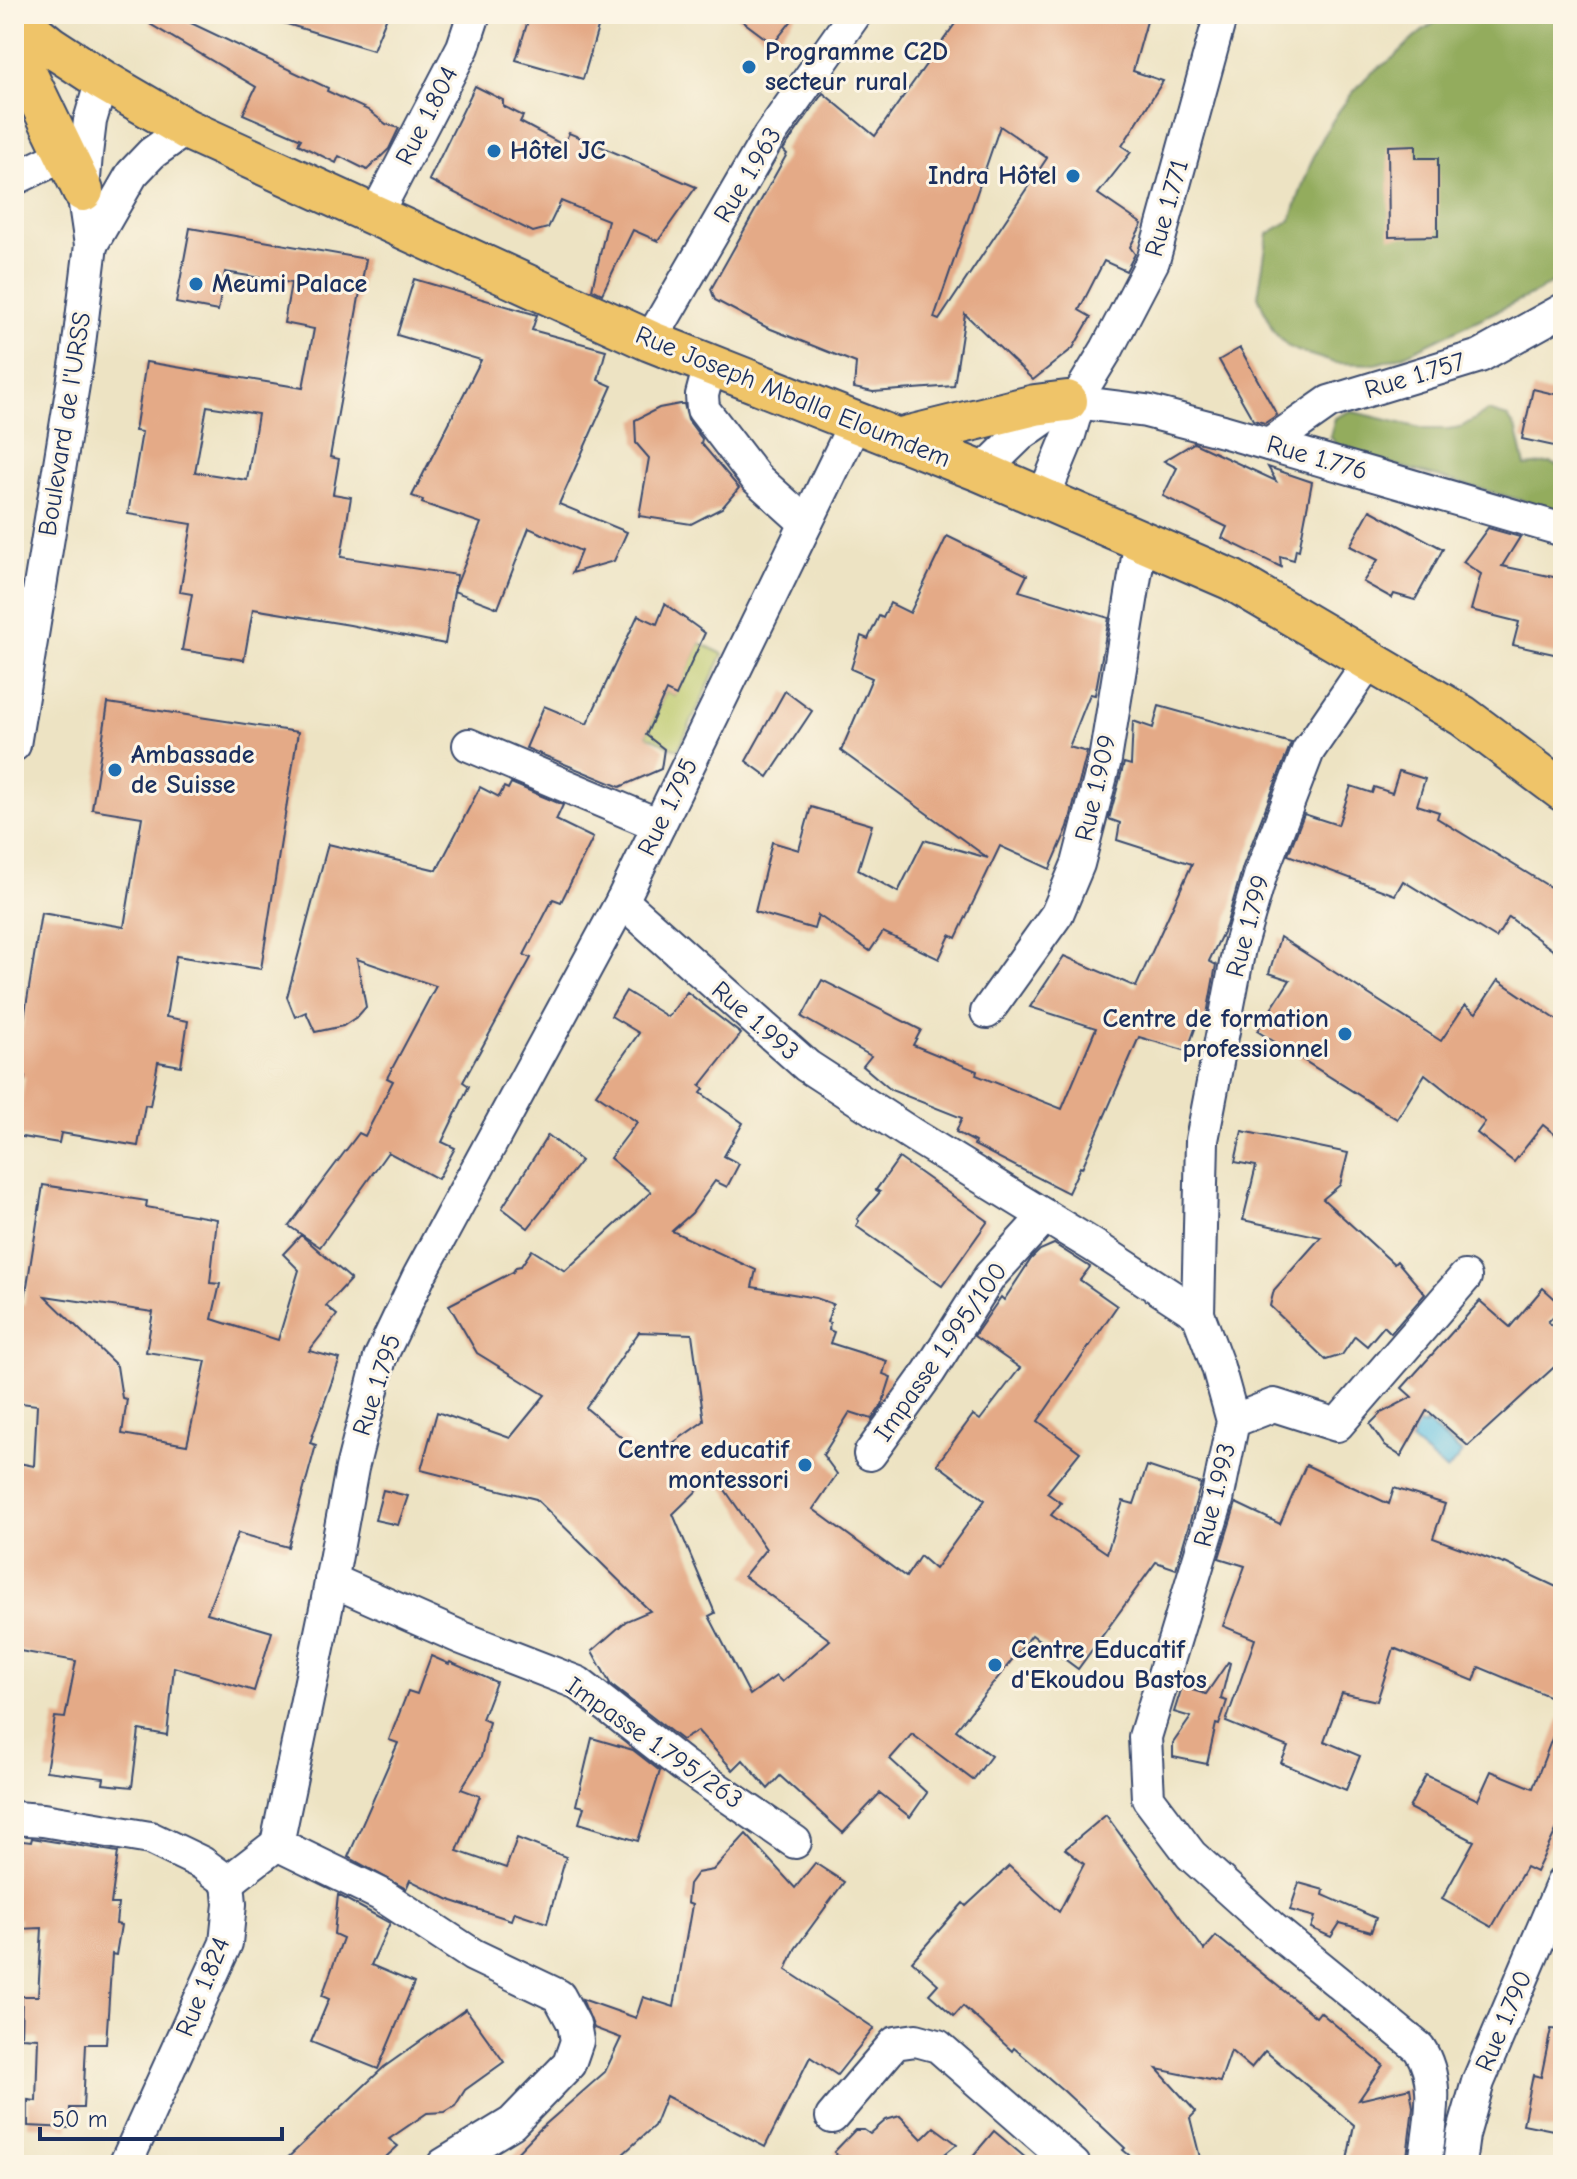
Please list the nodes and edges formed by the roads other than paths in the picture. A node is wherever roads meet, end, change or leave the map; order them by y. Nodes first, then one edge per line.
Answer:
1 (474, 14) edge
2 (855, 14) edge
3 (1221, 14) edge
4 (14, 17) edge
5 (14, 48) edge
6 (102, 80) junction
7 (186, 129) junction
8 (64, 155) junction
9 (14, 179) edge
10 (83, 191) junction
11 (375, 216) junction
12 (91, 245) junction
13 (1563, 310) edge
14 (650, 341) junction
15 (710, 365) junction
16 (1076, 398) junction
17 (855, 423) junction
18 (897, 439) junction
19 (1269, 444) junction
20 (982, 472) junction
21 (1043, 498) junction
22 (806, 523) junction
23 (1563, 530) edge
24 (1141, 539) junction
25 (1371, 659) junction
26 (14, 745) edge
27 (469, 745) dead end
28 (1563, 791) edge
29 (659, 825) junction
30 (622, 901) junction
31 (987, 1012) dead end
32 (1045, 1216) junction
33 (1465, 1277) dead end
34 (1198, 1314) junction
35 (1233, 1421) junction
36 (870, 1454) dead end
37 (331, 1580) junction
38 (14, 1818) edge
39 (795, 1842) dead end
40 (277, 1844) junction
41 (228, 1882) junction
42 (1563, 1882) edge
43 (1432, 2075) junction
44 (1478, 2082) junction
45 (832, 2117) dead end
46 (125, 2165) edge
47 (443, 2165) edge
48 (1074, 2165) edge
49 (1425, 2165) edge
50 (1459, 2165) edge

1 - 11 street, Rue 1.804
2 - 14 street, Rue 1.963
3 - 16 street, Rue 1.771
4 - 6 main road, Rue Joseph Mballa Eloumdem
5 - 8 main road
6 - 7 main road, Rue Joseph Mballa Eloumdem
6 - 10 street
7 - 11 main road, Rue Joseph Mballa Eloumdem
7 - 12 street
8 - 9 street
8 - 10 main road
10 - 12 street
11 - 14 main road, Rue Joseph Mballa Eloumdem
12 - 26 street, Boulevard de l'URSS
13 - 19 street, Rue 1.757
14 - 15 main road, Rue Joseph Mballa Eloumdem
15 - 17 main road, Rue Joseph Mballa Eloumdem
15 - 22 street
16 - 18 main road
16 - 19 street, Rue 1.776
16 - 20 street, Rue 1.771
16 - 21 street, Rue 1.771
17 - 18 main road, Rue Joseph Mballa Eloumdem
17 - 22 street, Rue 1.795
18 - 20 main road, Rue Joseph Mballa Eloumdem
19 - 23 street, Rue 1.776
20 - 21 main road, Rue Joseph Mballa Eloumdem
21 - 24 main road, Rue Joseph Mballa Eloumdem
22 - 29 street, Rue 1.795
24 - 25 main road, Rue Joseph Mballa Eloumdem
24 - 31 street, Rue 1.909
25 - 28 main road, Rue Joseph Mballa Eloumdem
25 - 34 street, Rue 1.799
27 - 29 street
29 - 30 street, Rue 1.795
30 - 32 street, Rue 1.993
30 - 37 street, Rue 1.795
32 - 34 street, Rue 1.993
32 - 36 street, Impasse 1.995/100
33 - 35 street
34 - 35 street, Rue 1.993
35 - 43 street, Rue 1.993
37 - 39 street, Impasse 1.795/263
37 - 40 street, Rue 1.795
38 - 41 street
40 - 41 street
40 - 47 street
41 - 46 street, Rue 1.824
42 - 44 street, Rue 1.790
43 - 44 street
43 - 49 street
44 - 50 street, Rue 1.790
45 - 48 street

